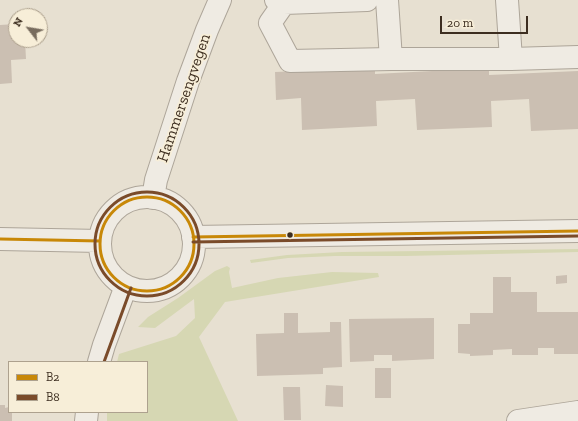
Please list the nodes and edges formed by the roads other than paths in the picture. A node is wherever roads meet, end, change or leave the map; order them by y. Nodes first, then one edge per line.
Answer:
1 (220, 0) edge
2 (367, 0) edge
3 (387, 0) edge
4 (506, 0) edge
5 (280, 2) edge
6 (578, 57) edge
7 (391, 59) junction
8 (511, 59) junction
9 (153, 198) junction
10 (578, 231) edge
11 (194, 238) junction
12 (0, 239) edge
13 (100, 241) junction
14 (126, 286) junction
15 (99, 361) edge
16 (578, 412) edge
17 (518, 421) edge

1 - 9 street, Hammersengvegen
2 - 5 street
3 - 7 street
4 - 8 street
5 - 7 street
6 - 8 street
7 - 8 street
9 - 11 street
9 - 13 street
10 - 11 street
11 - 14 street
12 - 13 street
13 - 14 street
14 - 15 street
16 - 17 street

